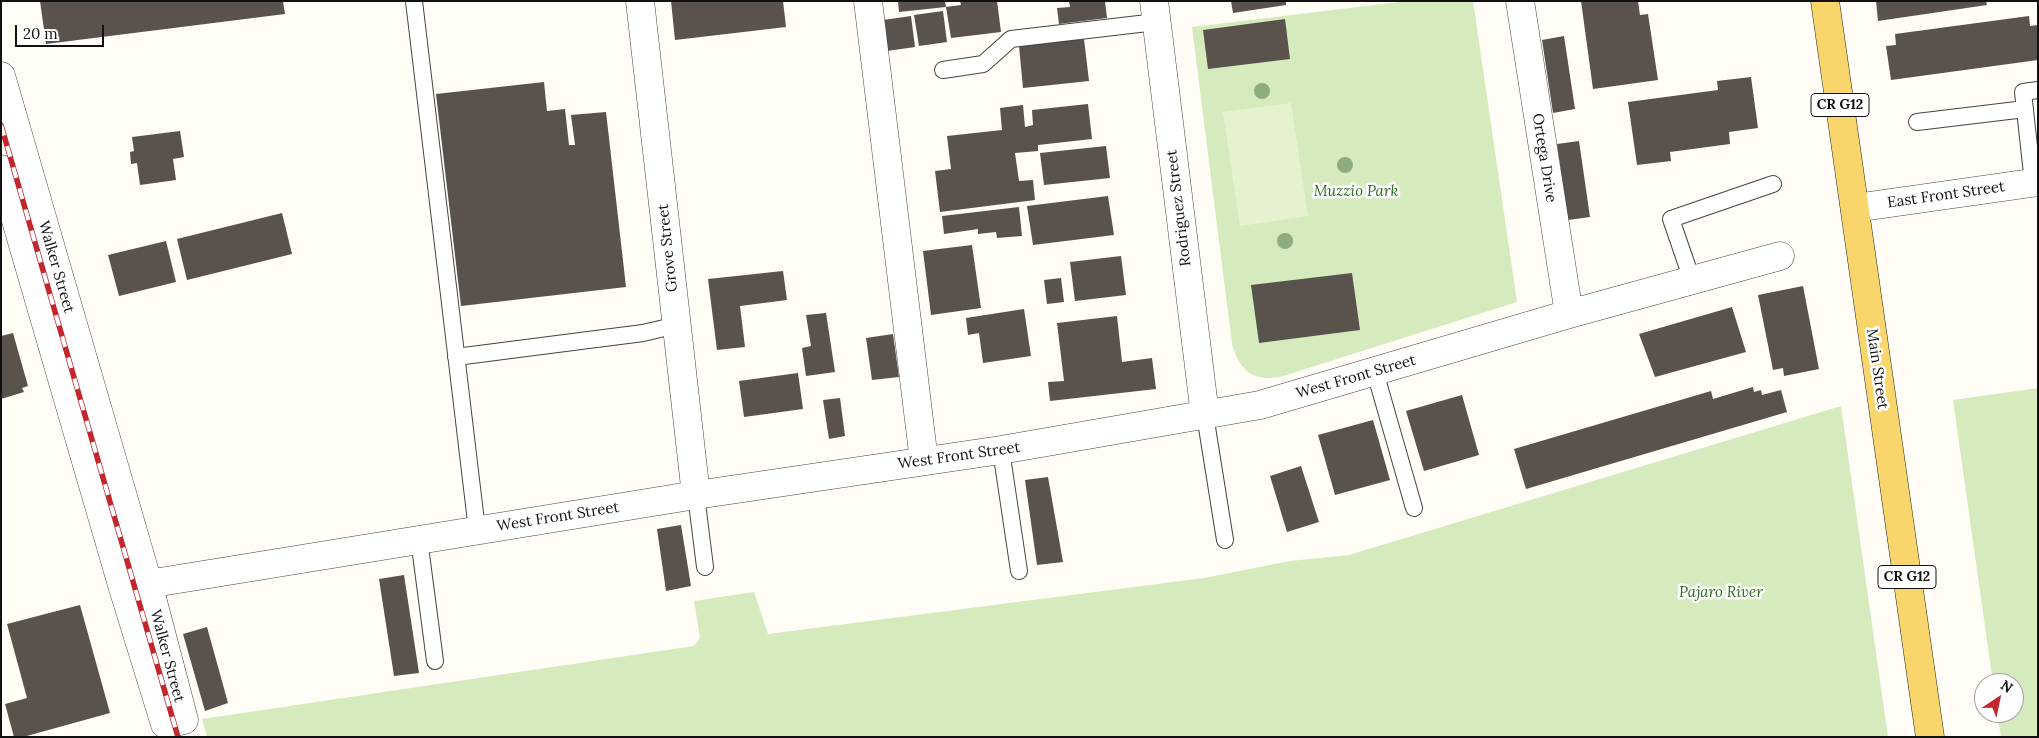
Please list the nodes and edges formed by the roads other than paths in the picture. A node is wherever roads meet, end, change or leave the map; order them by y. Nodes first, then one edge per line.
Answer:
1 (414, 1) edge
2 (640, 1) edge
3 (868, 1) edge
4 (1520, 1) edge
5 (1825, 1) edge
6 (1155, 12) edge
7 (943, 70) dead end
8 (1, 76) edge
9 (2038, 90) edge
10 (2025, 109) junction
11 (1917, 122) dead end
12 (1, 169) edge
13 (2035, 182) edge
14 (1773, 184) dead end
15 (1855, 208) junction
16 (1780, 256) dead end
17 (1692, 280) junction
18 (1570, 314) junction
19 (677, 325) junction
20 (456, 357) junction
21 (1375, 372) junction
22 (1205, 415) junction
23 (1001, 450) junction
24 (924, 461) junction
25 (696, 495) junction
26 (1414, 508) dead end
27 (477, 530) junction
28 (420, 540) junction
29 (1225, 540) dead end
30 (705, 567) dead end
31 (1019, 571) dead end
32 (135, 585) junction
33 (435, 661) dead end
34 (174, 722) dead end
35 (1930, 737) edge

1 - 20 lane
2 - 19 street, Grove Street
3 - 24 street
4 - 18 street, Ortega Drive
5 - 15 main road, Main Street / CR G12
6 - 7 lane
6 - 22 street, Rodriguez Street
8 - 32 street, Walker Street
9 - 10 lane
10 - 11 lane
10 - 13 lane
12 - 32 street, Walker Street
13 - 15 street, East Front Street
14 - 17 lane
15 - 35 main road, Main Street / CR G12
16 - 17 street, West Front Street
17 - 18 street, West Front Street
18 - 21 street, West Front Street
19 - 20 lane
19 - 25 street, Grove Street
20 - 27 lane
21 - 22 street, West Front Street
21 - 26 lane
22 - 23 street, West Front Street
22 - 29 lane
23 - 24 street, West Front Street
23 - 31 lane
24 - 25 street, West Front Street
25 - 27 street, West Front Street
25 - 30 lane
27 - 28 street, West Front Street
28 - 32 street, West Front Street
28 - 33 lane
32 - 34 street, Walker Street

